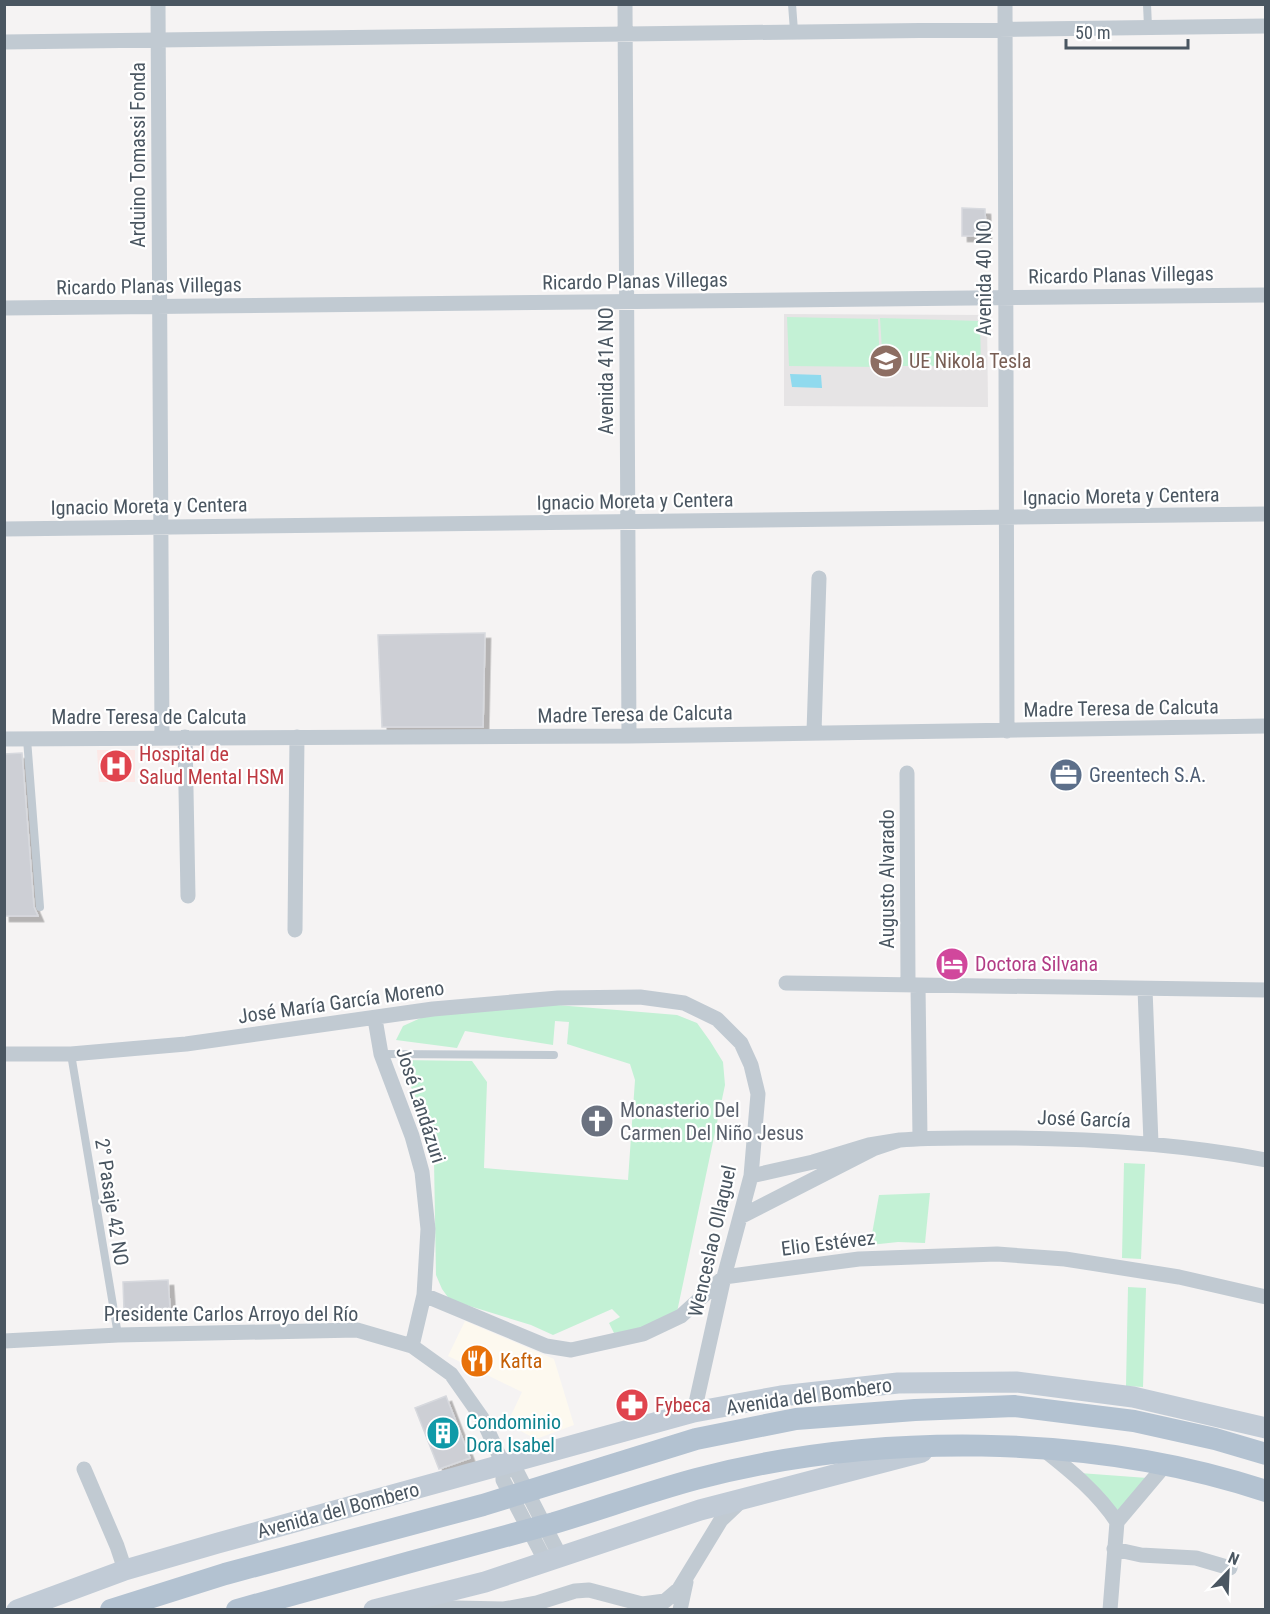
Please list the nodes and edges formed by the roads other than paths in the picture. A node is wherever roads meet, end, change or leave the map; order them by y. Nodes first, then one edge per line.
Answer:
1 (158, 4) edge
2 (625, 4) edge
3 (792, 4) edge
4 (1005, 4) edge
5 (1147, 4) edge
6 (1266, 26) edge
7 (1148, 27) junction
8 (1005, 28) junction
9 (794, 31) junction
10 (625, 33) junction
11 (158, 40) junction
12 (4, 42) edge
13 (1266, 295) edge
14 (1005, 298) junction
15 (627, 302) junction
16 (160, 306) junction
17 (4, 308) edge
18 (1266, 514) edge
19 (1006, 518) junction
20 (628, 522) junction
21 (161, 527) junction
22 (4, 529) edge
23 (819, 578) dead end
24 (1266, 726) edge
25 (1007, 730) junction
26 (814, 732) junction
27 (629, 736) junction
28 (162, 737) junction
29 (185, 737) junction
30 (297, 737) junction
31 (4, 739) edge
32 (27, 739) junction
33 (907, 773) dead end
34 (188, 896) dead end
35 (40, 908) dead end
36 (295, 930) dead end
37 (786, 983) dead end
38 (913, 985) junction
39 (1145, 988) junction
40 (1266, 990) edge
41 (684, 1003) joint
42 (375, 1018) junction
43 (4, 1054) edge
44 (71, 1054) junction
45 (381, 1054) junction
46 (554, 1055) dead end
47 (920, 1138) junction
48 (900, 1140) junction
49 (1151, 1143) junction
50 (1266, 1160) edge
51 (751, 1176) junction
52 (740, 1217) junction
53 (724, 1277) junction
54 (424, 1295) junction
55 (1266, 1297) edge
56 (118, 1335) junction
57 (4, 1341) edge
58 (412, 1346) junction
59 (694, 1412) junction
60 (1266, 1428) edge
61 (946, 1446) junction
62 (1043, 1449) junction
63 (1266, 1454) edge
64 (503, 1464) junction
65 (1166, 1464) junction
66 (84, 1469) dead end
67 (1266, 1491) edge
68 (746, 1497) junction
69 (1118, 1522) junction
70 (1114, 1549) junction
71 (553, 1559) junction
72 (1230, 1568) dead end
73 (125, 1570) junction
74 (687, 1577) junction
75 (614, 1596) junction
76 (379, 1608) edge
77 (17, 1610) edge
78 (111, 1610) edge
79 (237, 1610) edge
80 (633, 1610) edge
81 (680, 1610) edge
82 (1110, 1610) edge

1 - 11 street, Arduino Tomassi Fonda
2 - 10 street, Avenida 41A NO
3 - 9 lane
4 - 8 street, Avenida 40 NO
5 - 7 lane
6 - 7 street
7 - 8 street
8 - 9 street
8 - 14 street, Avenida 40 NO
9 - 10 street
10 - 11 street
10 - 15 street, Avenida 41A NO
11 - 12 street
11 - 16 street, Arduino Tomassi Fonda
13 - 14 street, Ricardo Planas Villegas
14 - 15 street, Ricardo Planas Villegas
14 - 19 street, Avenida 40 NO
15 - 16 street, Ricardo Planas Villegas
15 - 20 street, Avenida 41A NO
16 - 17 street, Ricardo Planas Villegas
16 - 21 street, Arduino Tomassi Fonda
18 - 19 street, Ignacio Moreta y Centera
19 - 20 street, Ignacio Moreta y Centera
19 - 25 street, Avenida 40 NO
20 - 21 street, Ignacio Moreta y Centera
20 - 27 street, Avenida 41A NO
21 - 22 street, Ignacio Moreta y Centera
21 - 28 street, Arduino Tomassi Fonda
23 - 26 street
24 - 25 street, Madre Teresa de Calcuta
25 - 26 street, Madre Teresa de Calcuta
26 - 27 street, Madre Teresa de Calcuta
27 - 30 street, Madre Teresa de Calcuta
28 - 29 street, Madre Teresa de Calcuta
28 - 32 street, Madre Teresa de Calcuta
29 - 30 street, Madre Teresa de Calcuta
29 - 34 street
30 - 36 street
31 - 32 street, Madre Teresa de Calcuta
32 - 35 lane
33 - 38 street, Augusto Alvarado
37 - 38 street
38 - 39 street
38 - 47 street, Augusto Alvarado
39 - 40 street
39 - 49 street
41 - 42 street, José María García Moreno
41 - 51 street, Wenceslao Ollaguel
42 - 44 street, José María García Moreno
42 - 45 street, José Landázuri
43 - 44 street, José María García Moreno
44 - 56 lane, 2° Pasaje 42 NO
45 - 46 lane
45 - 54 street, José Landázuri
47 - 48 street, José García
47 - 49 street, José García
48 - 51 street, José García
48 - 52 street, José García
49 - 50 street, José García
51 - 52 street, Wenceslao Ollaguel
52 - 53 street, Wenceslao Ollaguel
53 - 54 street
53 - 55 street, Elio Estévez
53 - 59 street, Wenceslao Ollaguel
54 - 58 street, José Landázuri
56 - 57 street, Presidente Carlos Arroyo del Río
56 - 58 street, Presidente Carlos Arroyo del Río
58 - 64 street, Presidente Carlos Arroyo del Río
59 - 60 main road, Avenida del Bombero
59 - 64 main road, Avenida del Bombero
61 - 62 main road
61 - 68 main road
61 - 79 main road
62 - 65 main road
62 - 69 street
63 - 78 main road, Avenida del Bombero
64 - 71 street
64 - 73 main road, Avenida del Bombero
65 - 67 main road
65 - 69 street
66 - 73 street
68 - 71 main road
68 - 74 street
69 - 70 street
70 - 72 street
70 - 82 street
71 - 76 main road
73 - 77 main road, Avenida del Bombero
74 - 75 street
74 - 81 street
75 - 76 street
75 - 80 street

